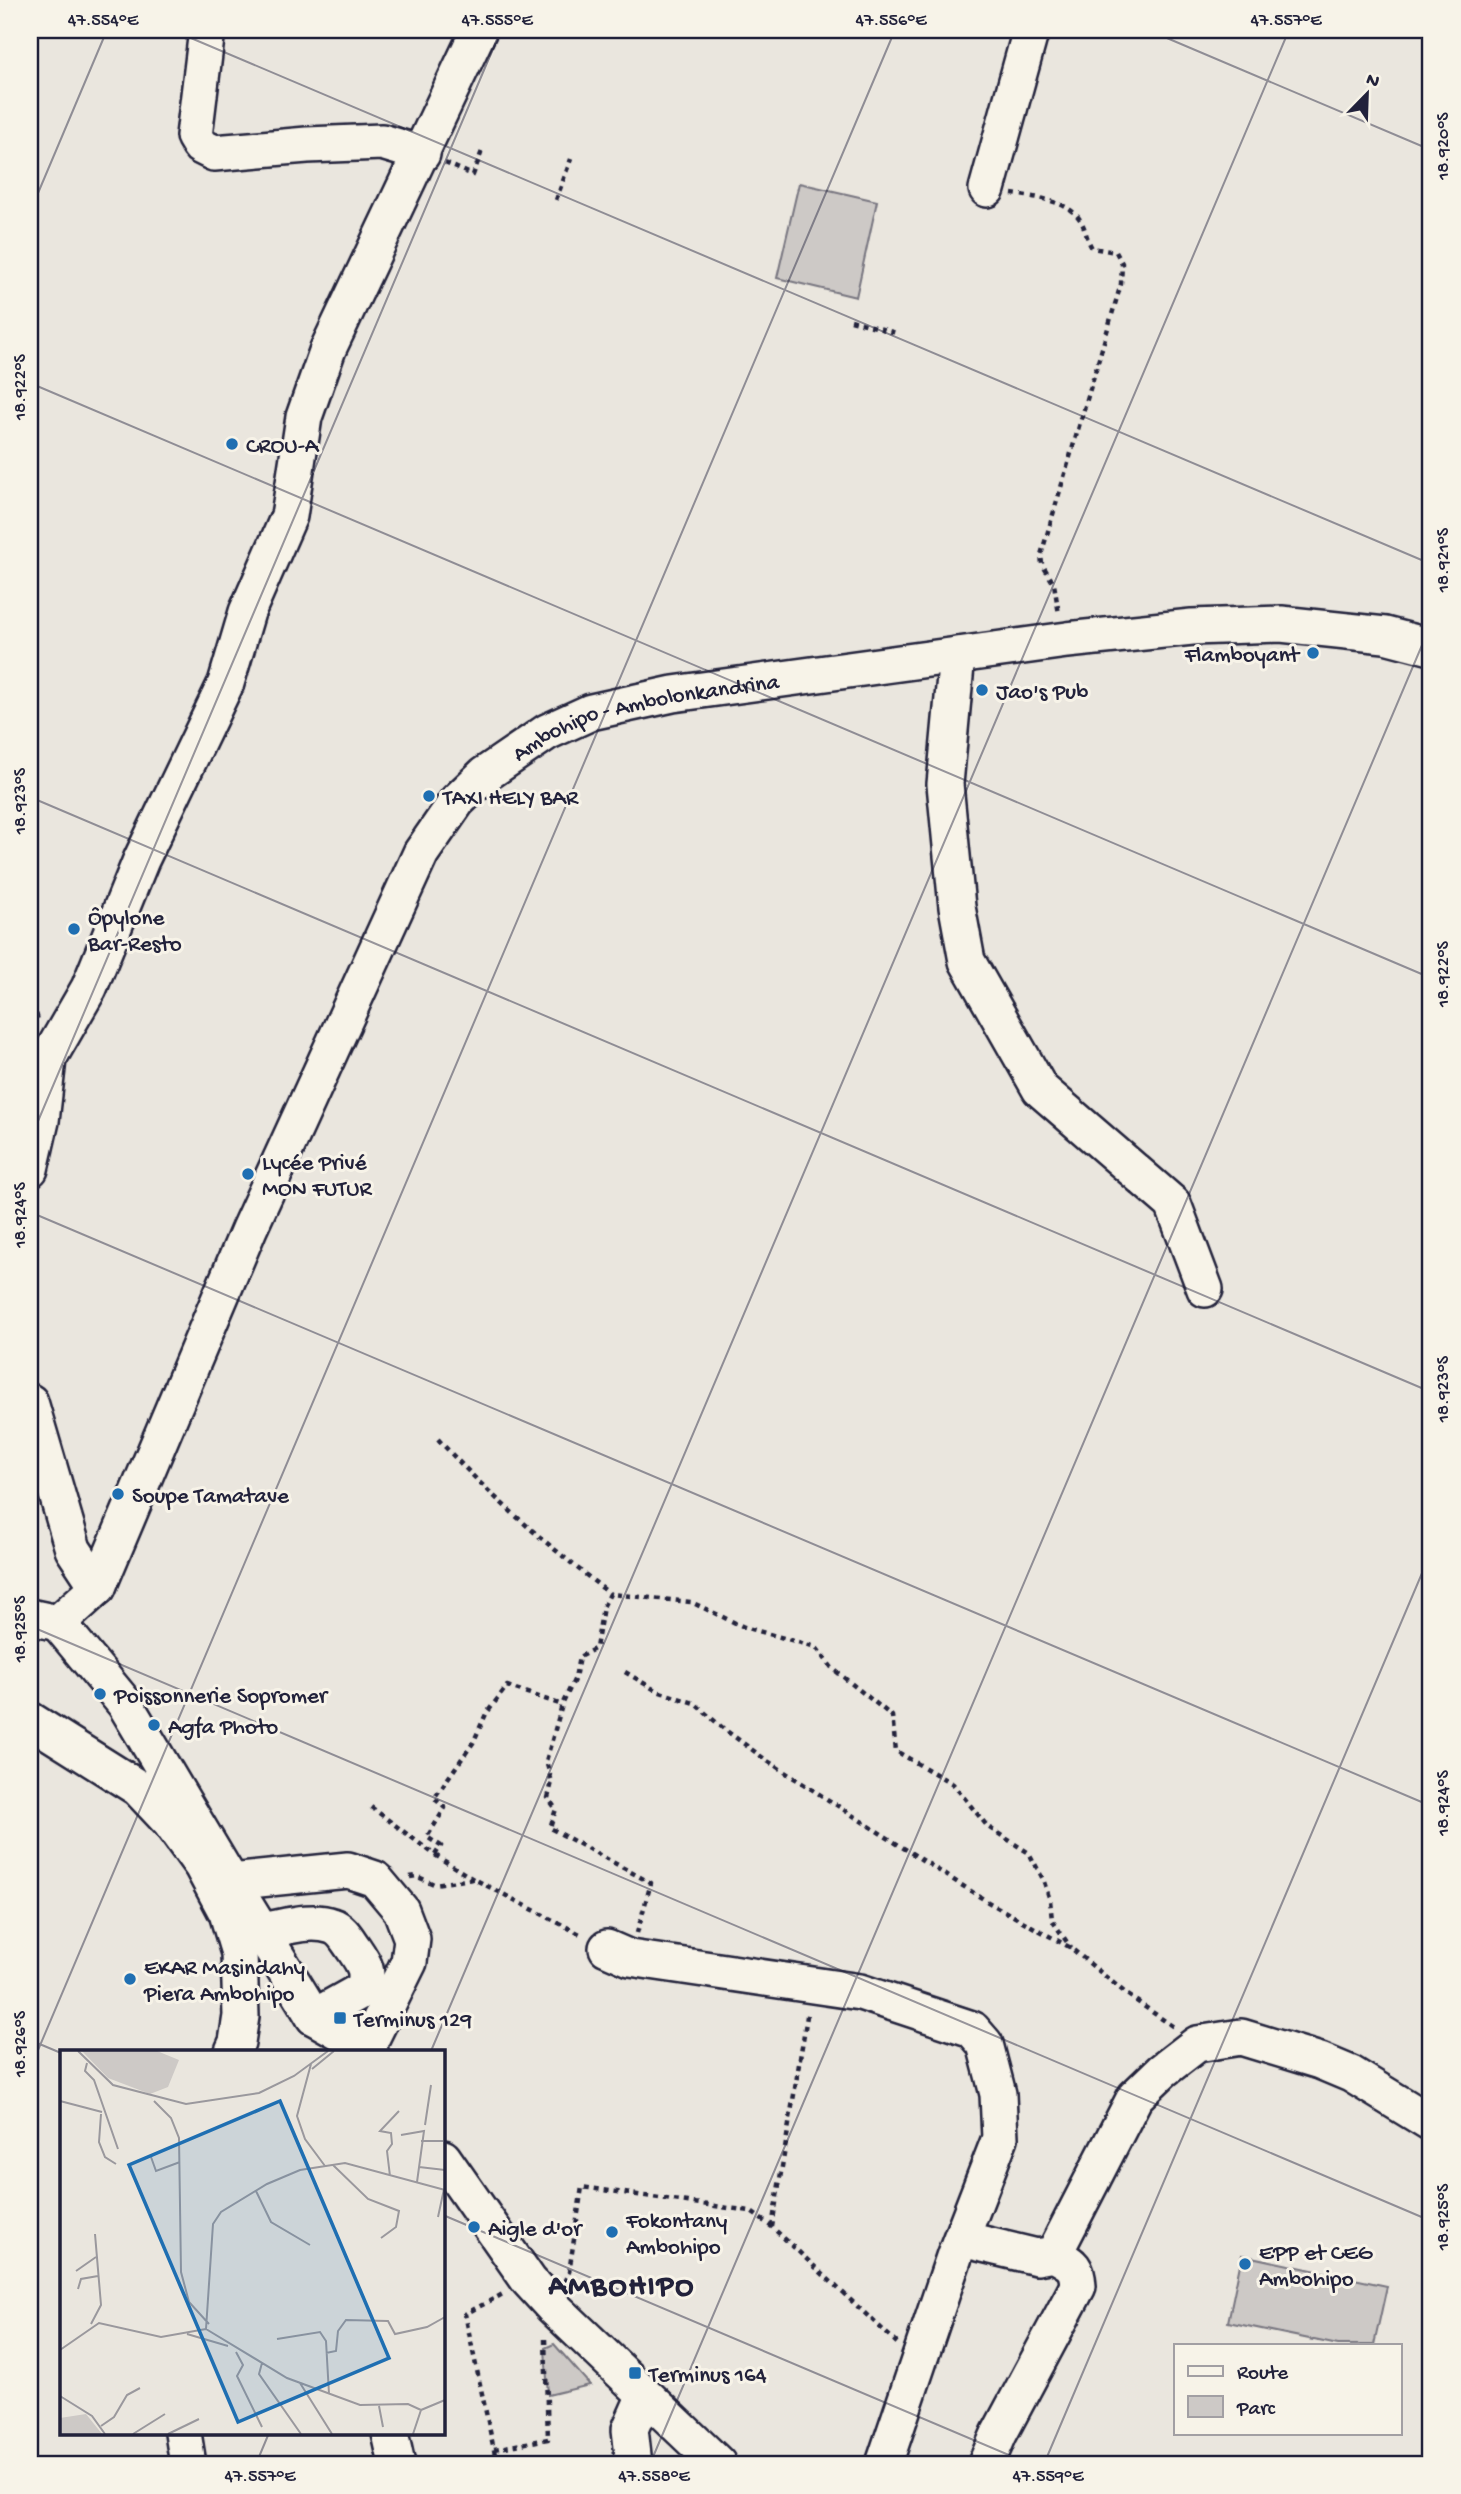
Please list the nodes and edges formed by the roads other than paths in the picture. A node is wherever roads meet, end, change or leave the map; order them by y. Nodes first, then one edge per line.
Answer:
1 (207, 30) edge
2 (479, 30) edge
3 (1031, 30) edge
4 (422, 154) junction
5 (988, 189) road end
6 (1431, 647) edge
7 (957, 655) junction
8 (30, 1169) edge
9 (1205, 1289) dead end
10 (30, 1402) edge
11 (98, 1587) junction
12 (44, 1620) edge
13 (30, 1720) edge
14 (230, 1882) junction
15 (261, 1931) junction
16 (619, 1953) road end
17 (314, 2017) junction
18 (369, 2049) edge
19 (233, 2050) edge
20 (1431, 2123) edge
21 (444, 2159) edge
22 (962, 2239) junction
23 (1054, 2254) junction
24 (645, 2395) junction
25 (183, 2434) edge
26 (390, 2434) edge
27 (188, 2464) edge
28 (397, 2464) edge
29 (634, 2464) edge
30 (718, 2464) edge
31 (884, 2464) edge
32 (986, 2464) edge

1 - 4 street
2 - 4 street
3 - 5 street
4 - 8 street
6 - 7 street, Ambohipo - Ambolonkandrina
7 - 9 street
7 - 11 street, Ambohipo - Ambolonkandrina
10 - 11 street
11 - 12 street, Ambohipo - Ambolonkandrina
12 - 14 street
13 - 19 street
14 - 15 street
14 - 18 street
15 - 17 street
15 - 17 street
16 - 22 street
17 - 18 street
20 - 23 street
21 - 24 street
22 - 23 street
22 - 31 street
23 - 32 street
24 - 29 street
24 - 30 street
25 - 27 street
26 - 28 street

